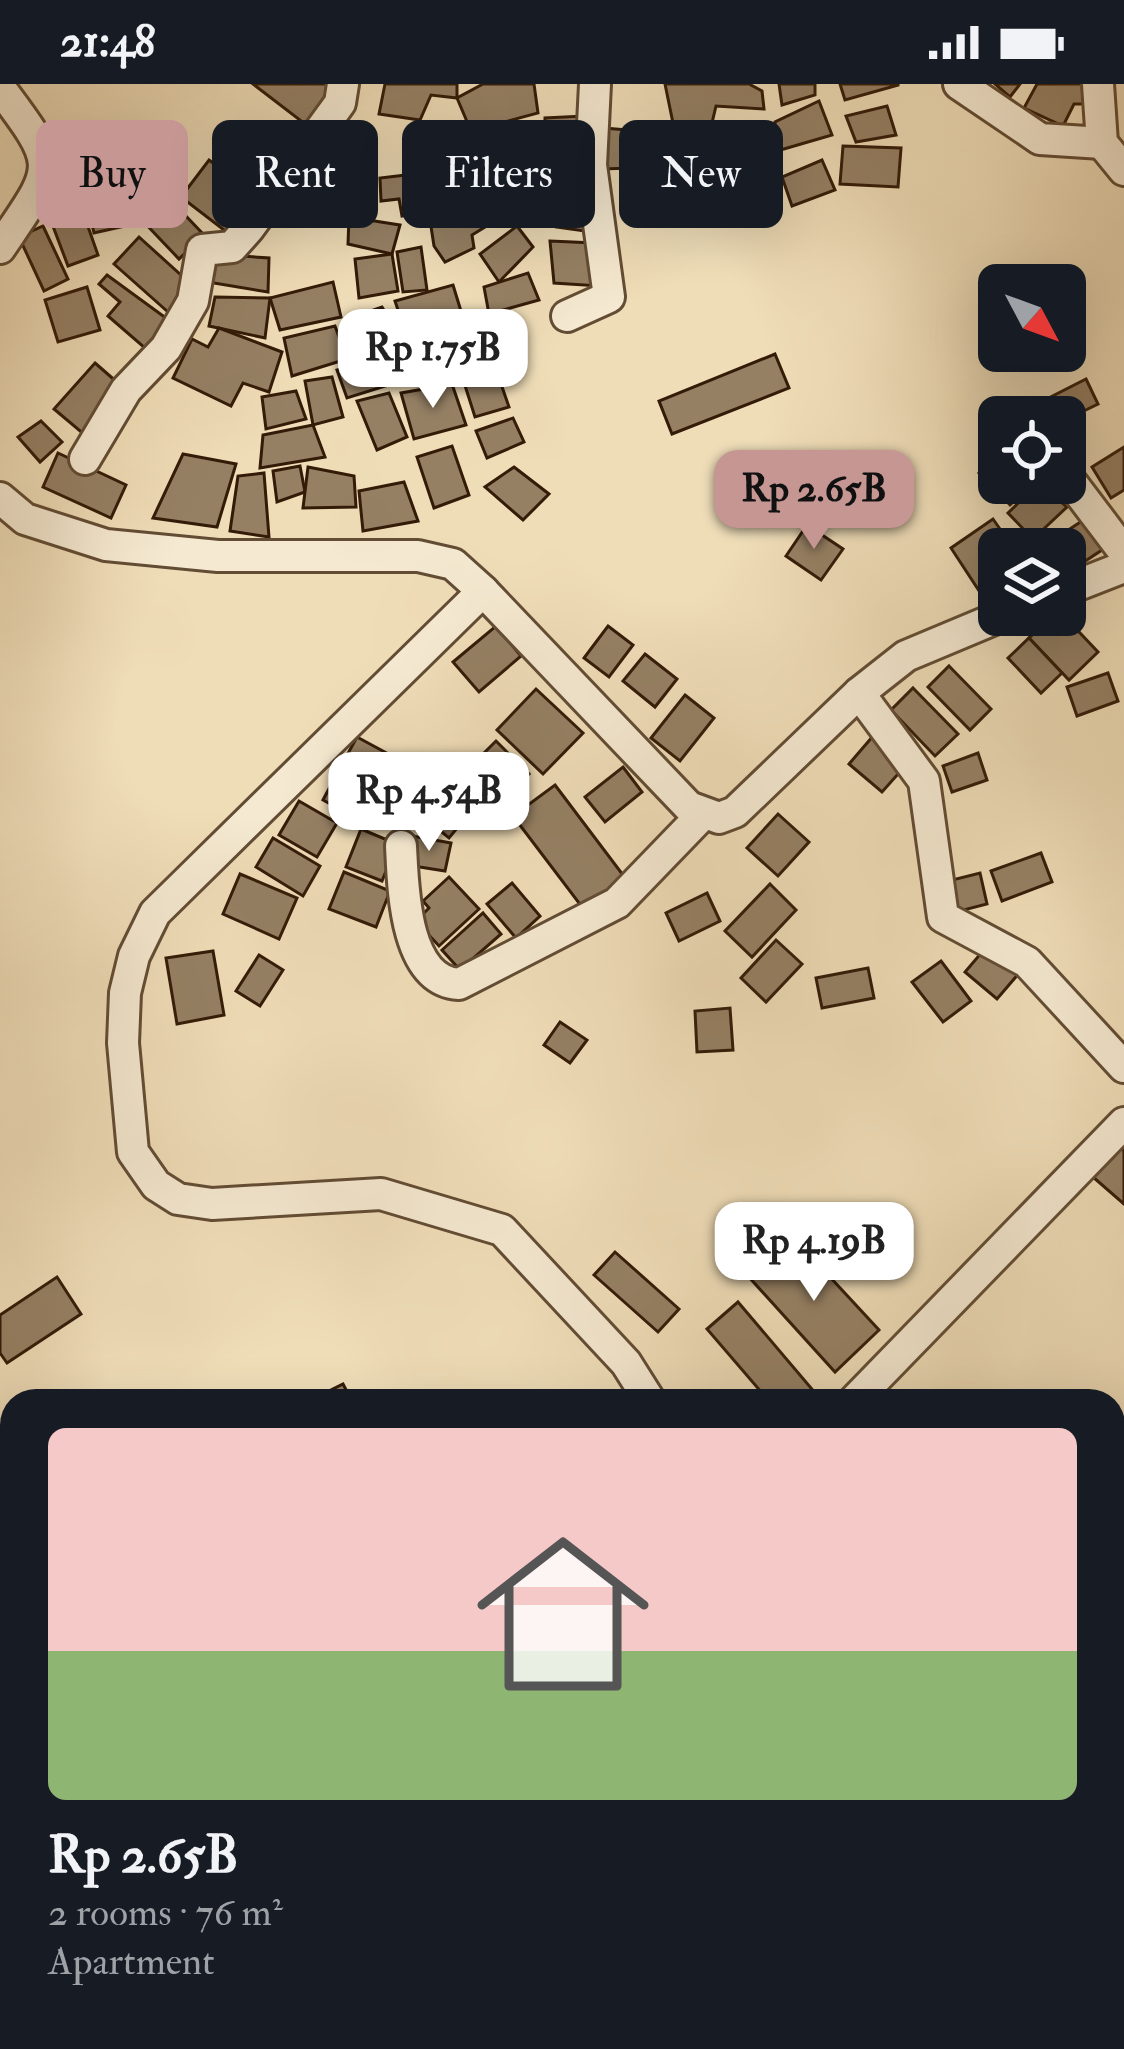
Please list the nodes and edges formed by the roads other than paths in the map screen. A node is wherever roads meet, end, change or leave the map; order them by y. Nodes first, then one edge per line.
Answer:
1 (343, 84) edge
2 (595, 84) edge
3 (959, 84) edge
4 (1097, 84) edge
5 (0, 88) edge
6 (1102, 143) junction
7 (1124, 170) edge
8 (0, 248) edge
9 (567, 316) dead end
10 (85, 459) dead end
11 (0, 498) edge
12 (1086, 502) edge
13 (1124, 552) edge
14 (1124, 567) edge
15 (1086, 582) edge
16 (483, 591) junction
17 (978, 626) edge
18 (859, 693) junction
19 (701, 816) junction
20 (401, 846) dead end
21 (1124, 1067) edge
22 (1124, 1123) edge
23 (642, 1389) edge
24 (866, 1389) edge

1 - 10 street
2 - 9 street
3 - 6 street
4 - 6 street
5 - 8 street
6 - 7 street
11 - 16 street
12 - 13 street
14 - 15 street
16 - 19 street
16 - 23 street
17 - 18 street
18 - 19 street
18 - 21 street
19 - 20 street
22 - 24 street

